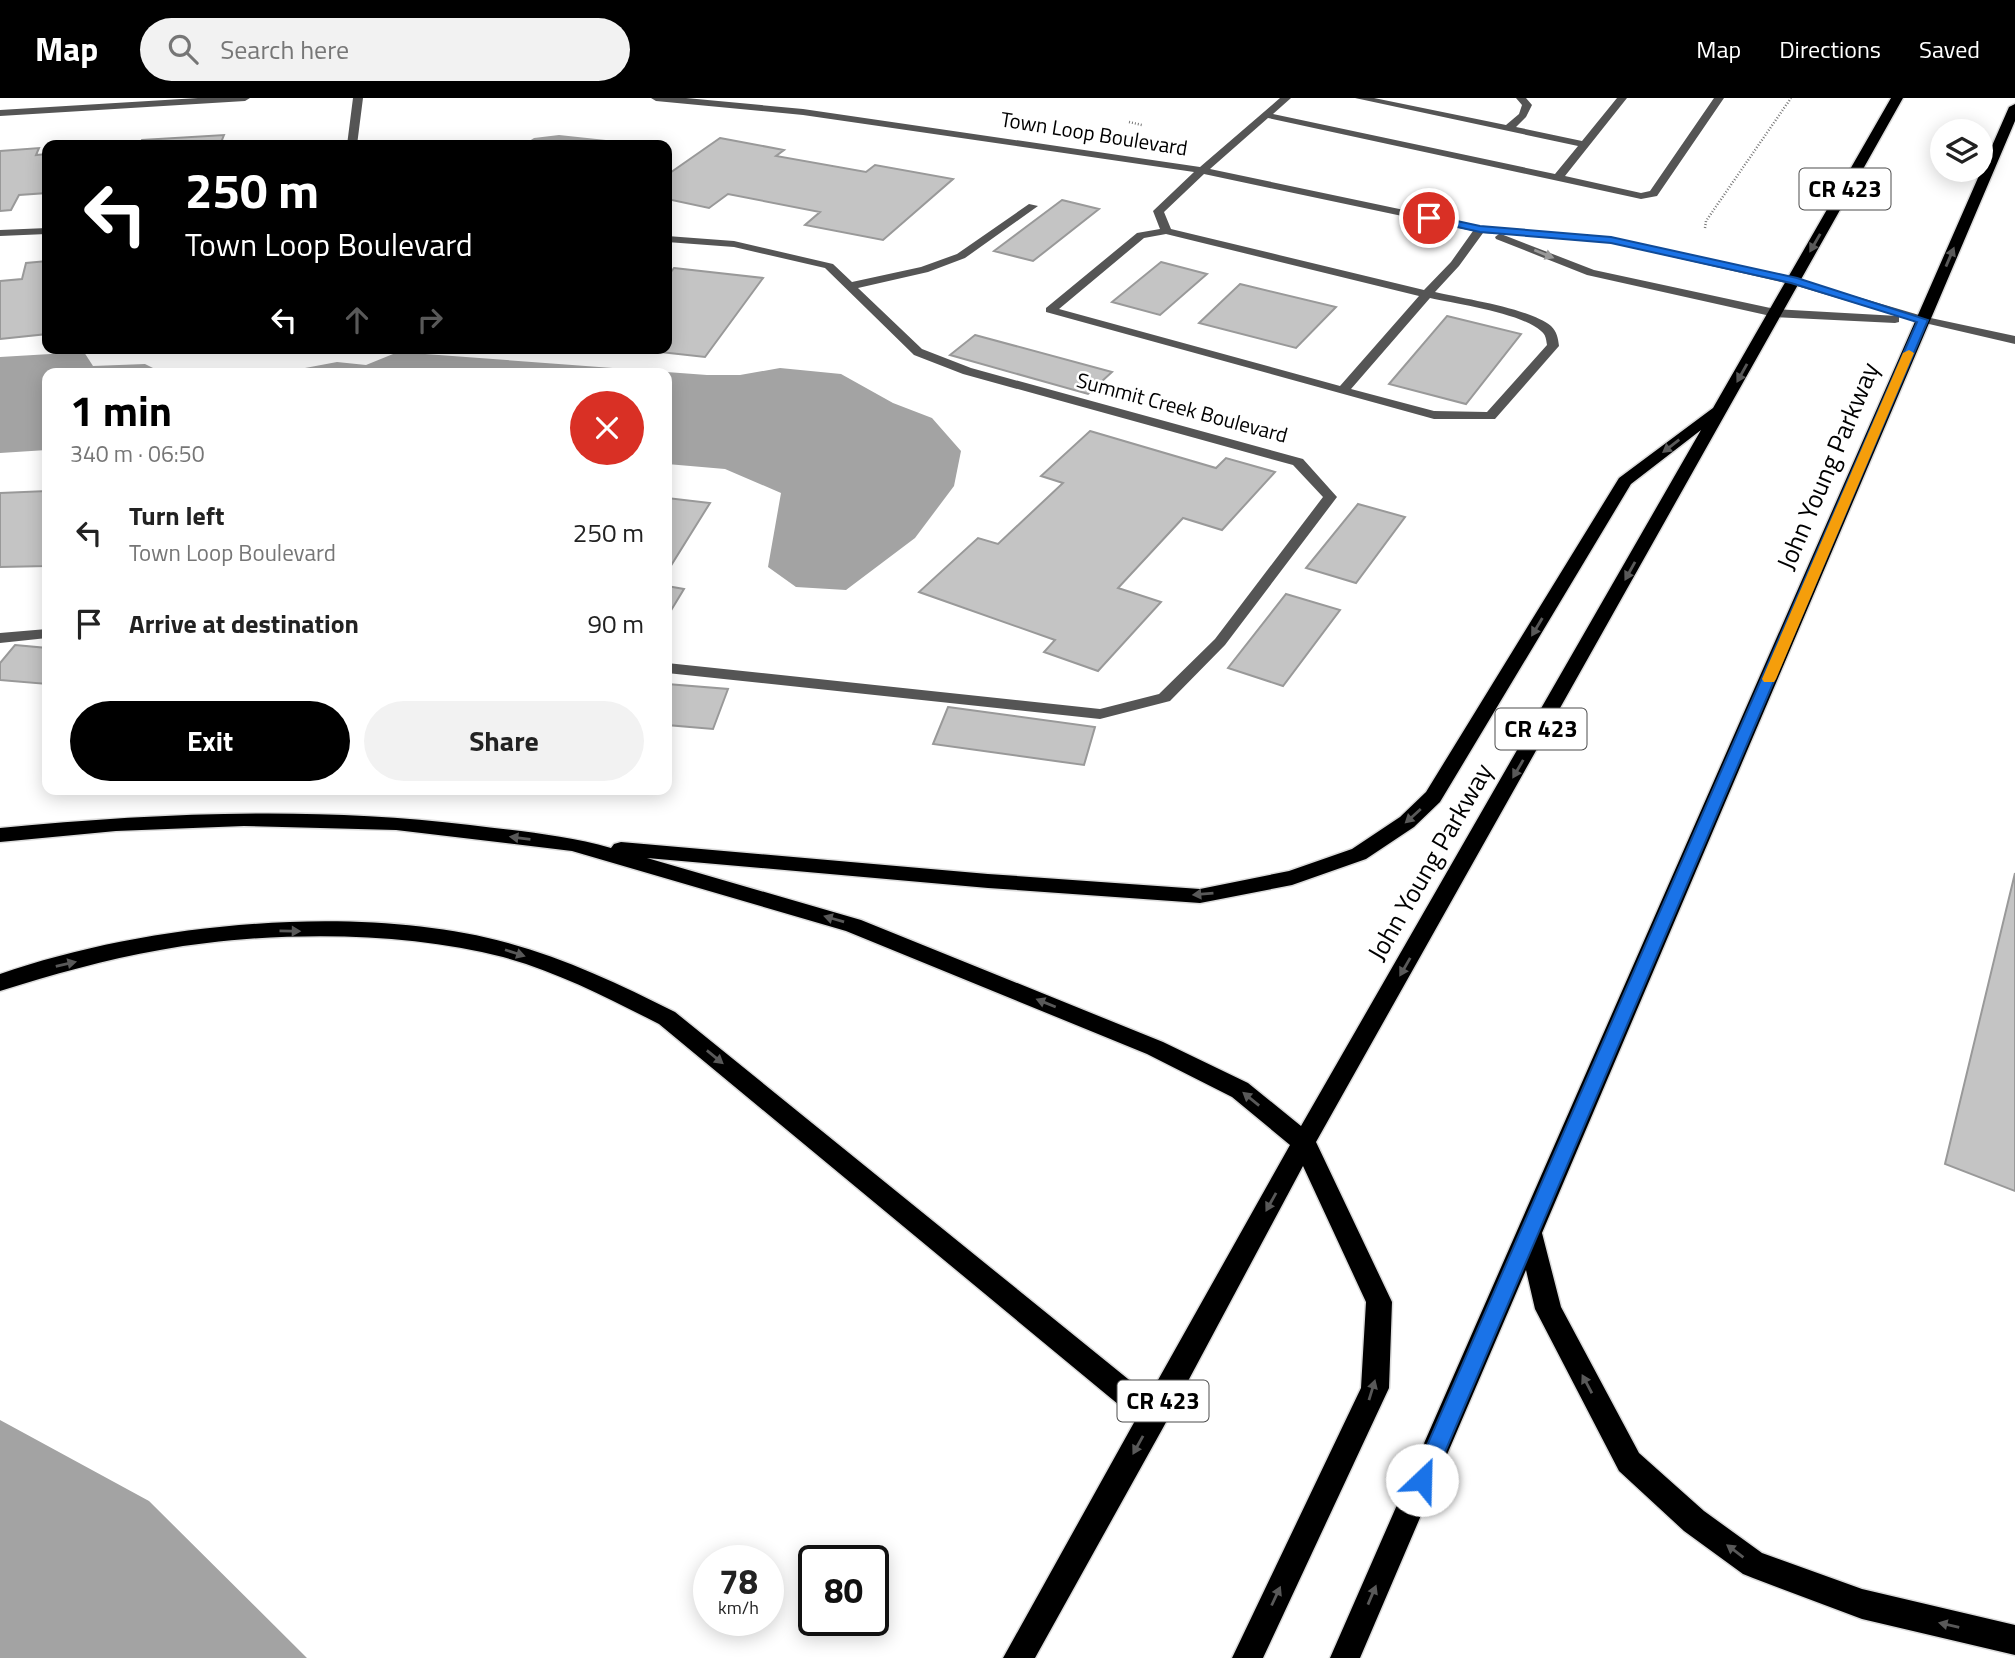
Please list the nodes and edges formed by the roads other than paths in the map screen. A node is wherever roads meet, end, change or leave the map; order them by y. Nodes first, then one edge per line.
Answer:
1 (244, 98) edge
2 (358, 98) edge
3 (656, 98) edge
4 (1286, 98) edge
5 (1360, 98) edge
6 (1408, 98) edge
7 (1521, 98) edge
8 (1622, 98) edge
9 (1719, 98) edge
10 (1897, 98) edge
11 (1398, 106) junction
12 (2015, 107) edge
13 (0, 113) edge
14 (1266, 115) junction
15 (1509, 128) junction
16 (353, 140) edge
17 (1584, 144) junction
18 (1201, 170) junction
19 (1558, 177) junction
20 (1033, 206) dead end
21 (1480, 229) junction
22 (42, 231) edge
23 (1166, 231) junction
24 (0, 233) edge
25 (672, 239) edge
26 (1793, 281) junction
27 (849, 286) junction
28 (1427, 294) junction
29 (1775, 313) junction
30 (1923, 320) junction
31 (2015, 340) edge
32 (1343, 391) junction
33 (1724, 404) junction
34 (42, 634) edge
35 (0, 638) edge
36 (672, 669) edge
37 (0, 835) edge
38 (572, 844) junction
39 (0, 983) edge
40 (1304, 1142) junction
41 (1530, 1235) junction
42 (1154, 1417) junction
43 (2015, 1640) edge
44 (1018, 1658) edge
45 (1247, 1658) edge
46 (1345, 1658) edge

1 - 13 street
2 - 16 street
3 - 18 street, Town Loop Boulevard
4 - 14 street
5 - 11 street
6 - 11 street
7 - 15 street
8 - 17 street
9 - 19 street
10 -> 26 highway, John Young Parkway / CR 423
11 - 15 street
30 -> 12 highway, John Young Parkway
14 - 18 street
14 - 19 street
15 - 17 street
17 - 19 street
18 - 21 street, Town Loop Boulevard
18 - 23 street
20 - 27 street
21 - 26 street, Town Loop Boulevard
21 - 28 street
21 -> 29 street, Town Loop Boulevard
22 - 24 street
23 - 28 street
23 - 32 street
25 - 27 street, Summit Creek Boulevard
26 - 29 highway, John Young Parkway / CR 423
26 - 30 street, Town Loop Boulevard
27 - 36 street, Summit Creek Boulevard
28 - 32 street
28 - 32 street
29 - 30 street, Town Loop Boulevard
29 -> 33 highway, John Young Parkway / CR 423
30 - 31 street
30 - 41 highway, John Young Parkway
33 -> 38 highway
33 -> 40 highway, John Young Parkway / CR 423
34 - 35 street
38 -> 37 highway
40 -> 38 highway
39 -> 42 highway
40 -> 42 highway, John Young Parkway / CR 423
45 -> 40 highway
43 -> 41 highway
46 -> 41 highway, John Young Parkway
42 -> 44 highway, John Young Parkway / CR 423

